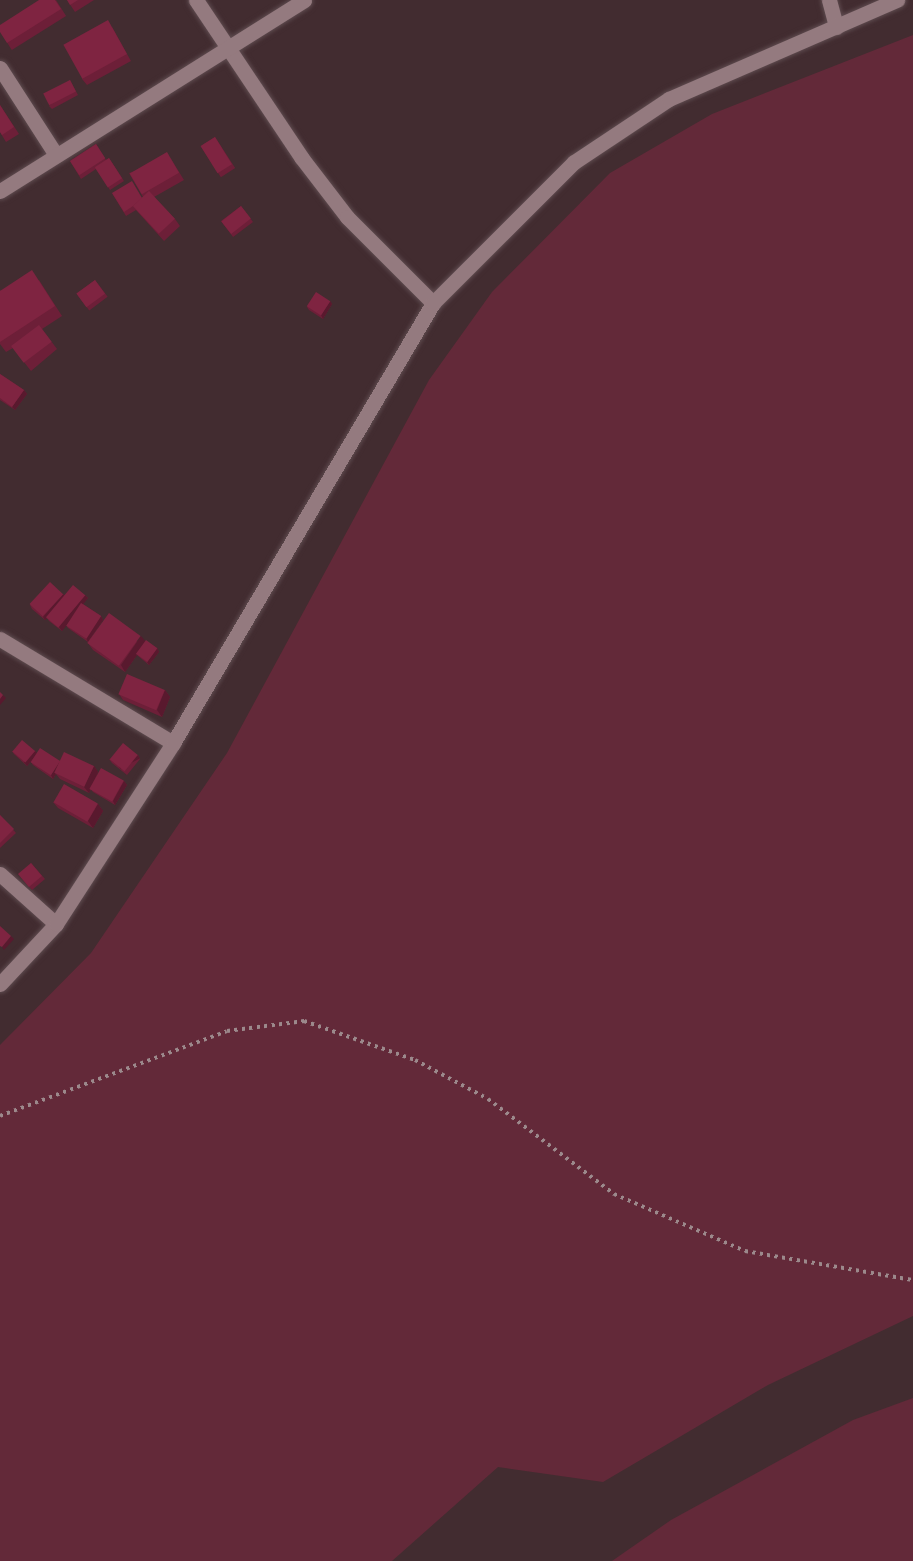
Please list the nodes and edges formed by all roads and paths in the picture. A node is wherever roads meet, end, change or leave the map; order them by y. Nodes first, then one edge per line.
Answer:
1 (196, 0) edge
2 (303, 0) edge
3 (829, 0) edge
4 (897, 0) edge
5 (836, 27) junction
6 (227, 47) junction
7 (0, 68) edge
8 (56, 155) junction
9 (0, 191) edge
10 (433, 303) junction
11 (0, 639) edge
12 (173, 743) junction
13 (0, 874) edge
14 (56, 924) junction
15 (0, 984) edge
16 (0, 1116) edge
17 (913, 1280) edge

1 - 6 street
2 - 6 street
3 - 5 street
4 - 5 street
5 - 10 street
6 - 8 street
6 - 10 street
7 - 8 street
8 - 9 street
10 - 12 street
11 - 12 street
12 - 14 street
13 - 14 street
14 - 15 street
16 - 17 path

